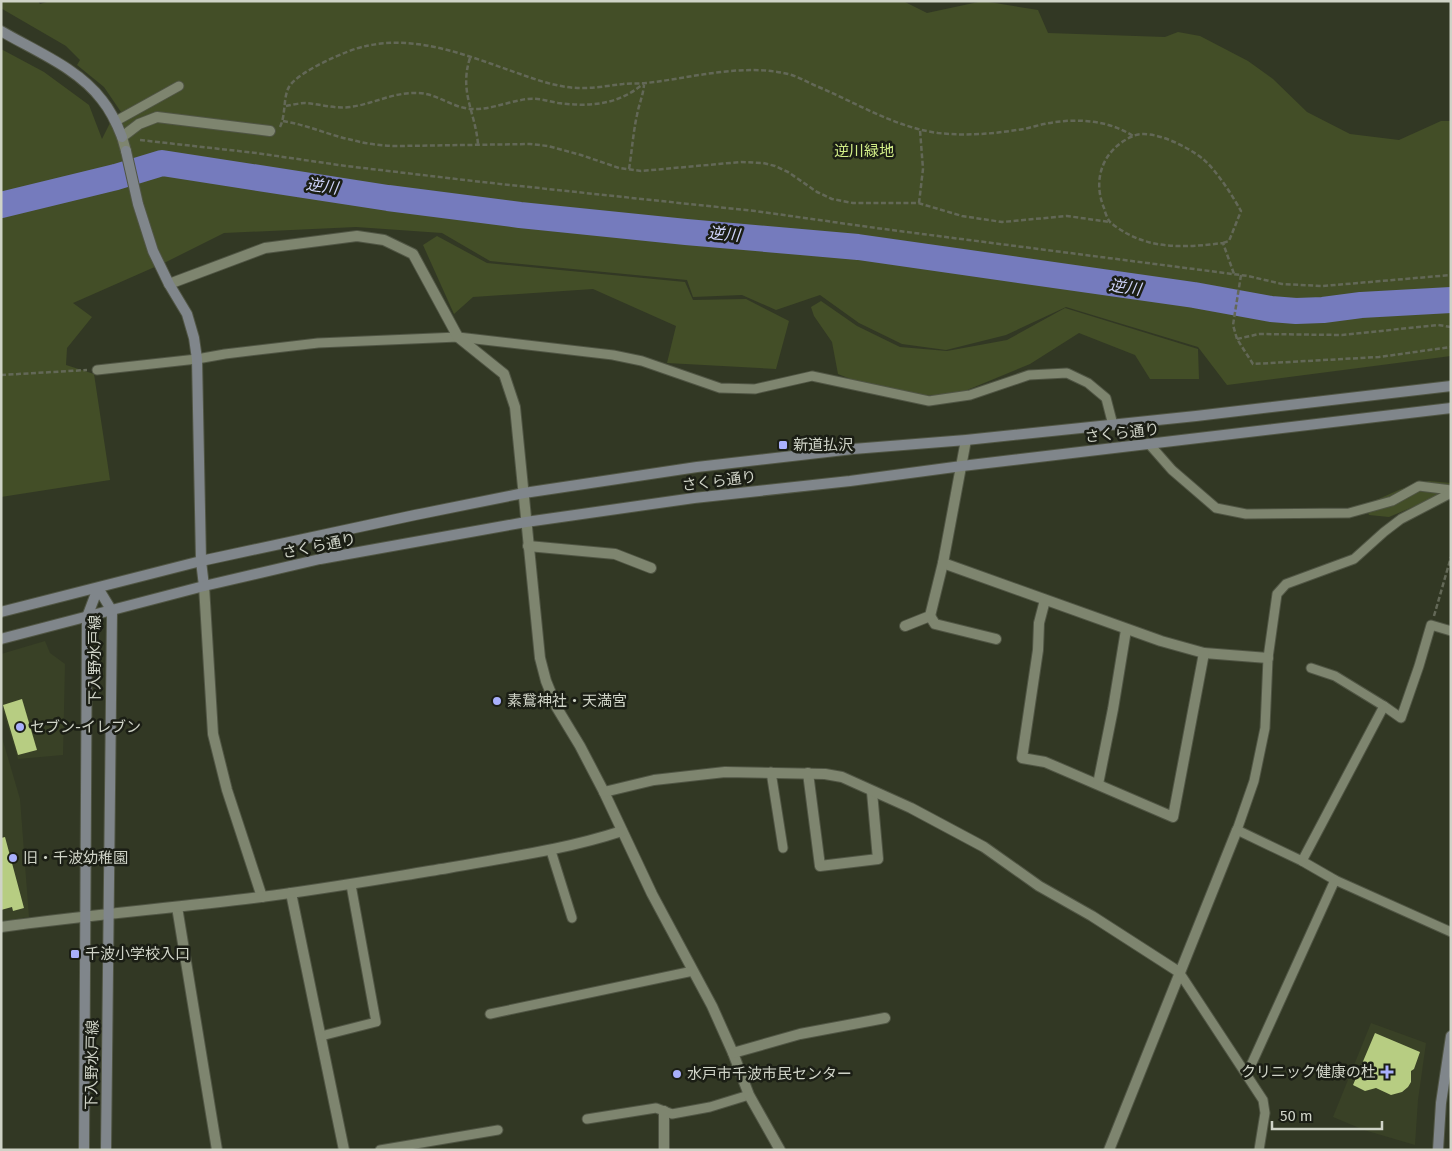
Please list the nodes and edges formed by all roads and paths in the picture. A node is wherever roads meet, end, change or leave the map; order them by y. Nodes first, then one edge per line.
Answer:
1 (1, 31) edge
2 (470, 58) junction
3 (644, 83) junction
4 (178, 86) dead end
5 (286, 106) junction
6 (471, 109) junction
7 (116, 121) junction
8 (283, 121) junction
9 (920, 130) junction
10 (270, 131) joint
11 (1133, 136) junction
12 (122, 137) junction
13 (478, 144) junction
14 (629, 169) junction
15 (918, 203) junction
16 (1110, 222) junction
17 (1223, 242) junction
18 (1234, 274) junction
19 (1241, 275) junction
20 (1451, 276) edge
21 (169, 284) junction
22 (1451, 327) edge
23 (458, 337) junction
24 (1237, 339) junction
25 (1451, 348) edge
26 (197, 359) junction
27 (97, 370) joint
28 (1, 376) edge
29 (1451, 386) edge
30 (1451, 408) edge
31 (1113, 425) junction
32 (966, 440) junction
33 (1150, 444) junction
34 (962, 466) junction
35 (1451, 491) edge
36 (524, 493) junction
37 (526, 522) junction
38 (528, 546) junction
39 (1451, 557) edge
40 (201, 561) junction
41 (943, 562) junction
42 (651, 568) dead end
43 (204, 586) junction
44 (98, 588) junction
45 (1045, 600) junction
46 (112, 611) junction
47 (1, 612) edge
48 (930, 616) junction
49 (87, 617) junction
50 (1431, 625) junction
51 (905, 626) dead end
52 (1126, 630) junction
53 (1451, 631) edge
54 (1, 639) edge
55 (996, 639) dead end
56 (1204, 653) junction
57 (1268, 658) junction
58 (1311, 668) dead end
59 (1384, 706) junction
60 (771, 772) junction
61 (808, 773) junction
62 (1098, 784) junction
63 (604, 792) junction
64 (872, 792) junction
65 (1237, 830) junction
66 (622, 831) junction
67 (783, 848) dead end
68 (551, 851) junction
69 (1302, 861) junction
70 (1335, 880) junction
71 (351, 885) junction
72 (291, 893) junction
73 (262, 897) junction
74 (177, 907) junction
75 (109, 914) junction
76 (86, 916) junction
77 (572, 918) dead end
78 (1, 927) edge
79 (1451, 932) edge
80 (693, 971) junction
81 (1179, 972) junction
82 (490, 1014) dead end
83 (885, 1018) dead end
84 (320, 1036) junction
85 (1451, 1036) edge
86 (733, 1053) junction
87 (1247, 1074) junction
88 (749, 1095) junction
89 (664, 1111) junction
90 (588, 1119) dead end
91 (498, 1130) dead end
92 (84, 1150) edge
93 (106, 1150) edge
94 (217, 1150) edge
95 (344, 1150) edge
96 (380, 1150) edge
97 (664, 1150) edge
98 (780, 1150) edge
99 (1109, 1150) edge
100 (1259, 1150) edge
101 (1438, 1150) edge

1 - 7 street
2 - 3 path
2 - 5 path
2 - 6 path
3 - 6 path
3 - 9 path
3 - 14 path
4 - 7 lane
5 - 6 path
5 - 8 path
6 - 13 path
7 - 12 street
8 - 10 path
8 - 13 path
9 - 11 path
9 - 15 path
10 - 12 street
11 - 16 path
11 - 17 path
12 - 18 path
12 - 21 street
13 - 14 path
14 - 15 path
15 - 16 path
16 - 17 path
17 - 18 path
18 - 19 path
19 - 20 path
19 - 24 path
21 - 23 street
21 - 26 street
22 - 24 path
23 - 26 lane
23 - 31 lane
23 - 36 street
24 - 25 path
26 - 27 lane
26 - 40 street
27 - 28 path
29 - 31 street, さくら通り
30 - 33 street, さくら通り
31 - 32 street, さくら通り
32 - 34 street
32 - 36 street, さくら通り
33 - 34 street, さくら通り
33 - 35 lane
34 - 37 street, さくら通り
34 - 41 street
35 - 57 lane
36 - 37 street
36 - 40 street, さくら通り
37 - 38 street
37 - 43 street, さくら通り
38 - 42 street
38 - 63 street
39 - 50 path
40 - 43 street
40 - 44 street, さくら通り
41 - 45 street
41 - 48 street
43 - 46 street, さくら通り
43 - 73 street
44 - 46 street, 下入野水戸線
44 - 47 street, さくら通り
44 - 49 street, 下入野水戸線
45 - 52 street
45 - 62 street
46 - 49 street, さくら通り
46 - 75 street, 下入野水戸線
48 - 51 street
48 - 55 street
49 - 54 street, さくら通り
49 - 76 street, 下入野水戸線
50 - 53 lane
50 - 59 lane
52 - 56 street
52 - 62 street
56 - 57 street
56 - 62 street
57 - 65 lane
58 - 59 lane
59 - 69 lane
60 - 61 street
60 - 63 street
60 - 67 lane
61 - 64 street
61 - 64 street
63 - 66 street
64 - 81 street
65 - 69 lane
65 - 81 street
66 - 68 street
66 - 80 street
68 - 71 street
68 - 77 lane
69 - 70 lane
70 - 79 lane
70 - 87 lane
71 - 72 street
71 - 84 lane
72 - 73 street
72 - 84 street
73 - 74 street
74 - 75 street
74 - 94 street
75 - 76 street
75 - 93 street, 下入野水戸線
76 - 78 street
76 - 92 street, 下入野水戸線
80 - 82 lane
80 - 86 street
81 - 87 lane
81 - 99 street
83 - 86 street
84 - 95 street
85 - 101 street
86 - 88 street
87 - 100 lane
88 - 89 lane
88 - 98 street
89 - 90 lane
89 - 97 street
91 - 96 lane

